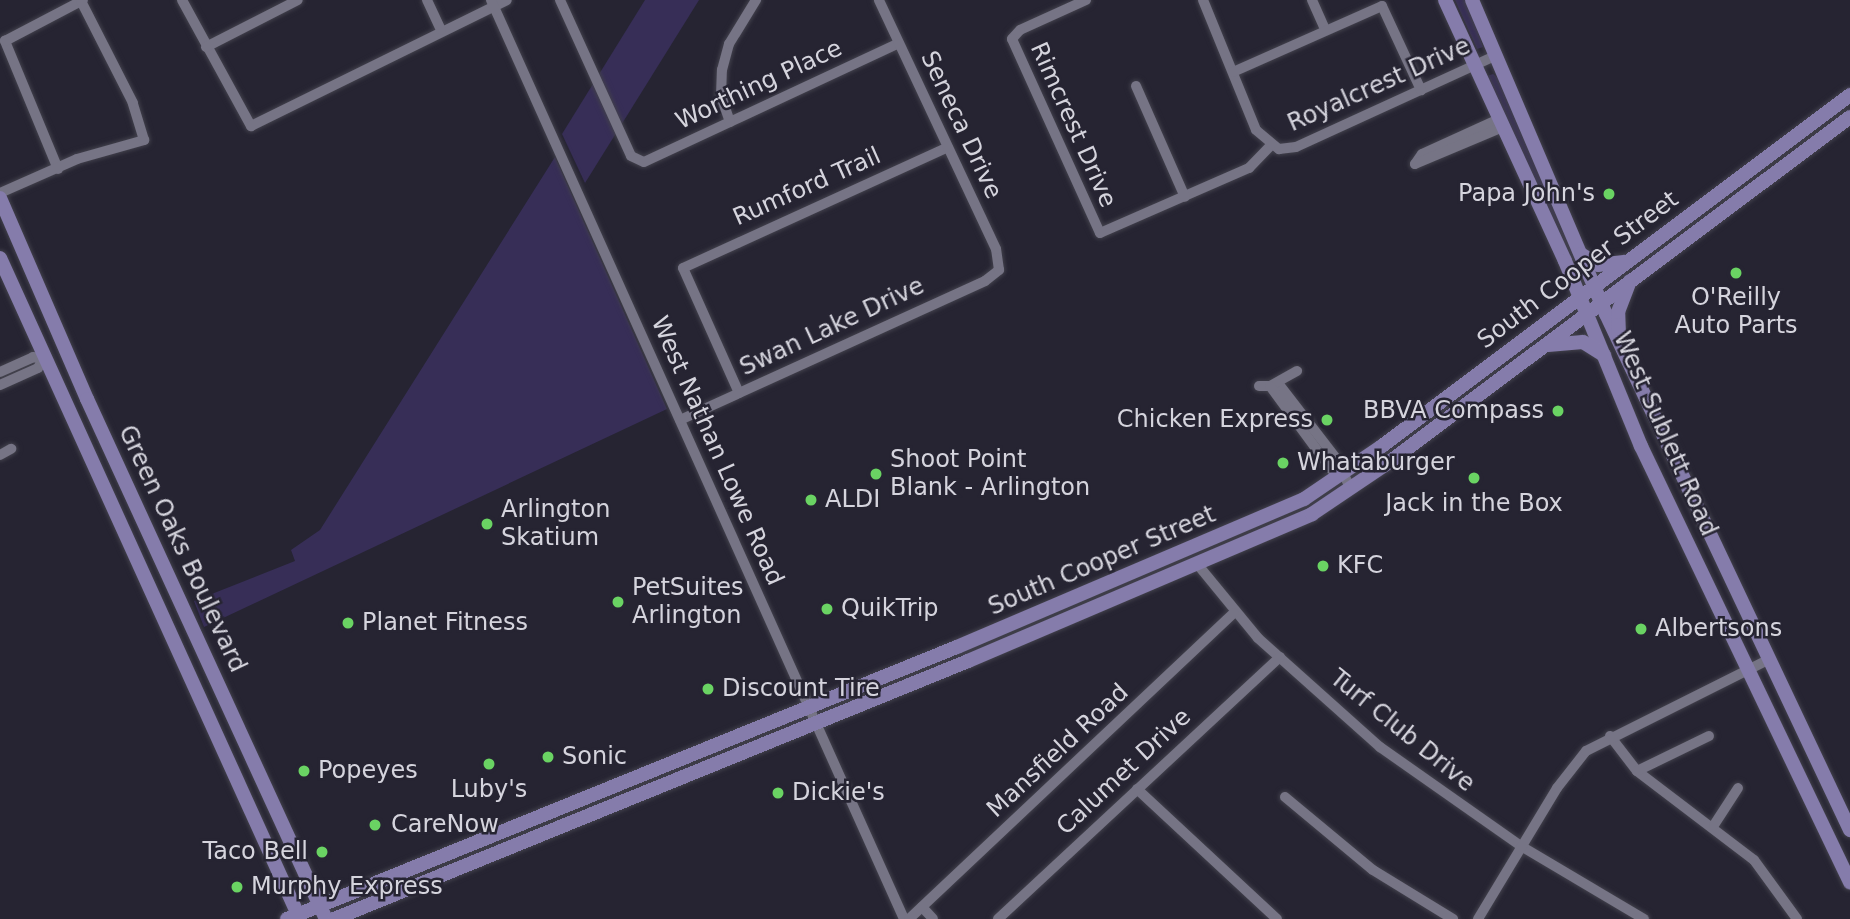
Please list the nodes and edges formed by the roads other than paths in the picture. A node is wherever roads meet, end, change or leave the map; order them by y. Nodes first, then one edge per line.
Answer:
1 (182, 0) edge
2 (298, 0) edge
3 (426, 0) edge
4 (508, 0) edge
5 (560, 0) edge
6 (756, 0) edge
7 (879, 0) edge
8 (1086, 0) edge
9 (1203, 0) edge
10 (1312, 0) edge
11 (1445, 0) edge
12 (1472, 0) edge
13 (82, 1) edge
14 (492, 3) edge
15 (1325, 29) junction
16 (441, 30) junction
17 (899, 43) junction
18 (206, 47) junction
19 (1497, 55) junction
20 (1475, 66) junction
21 (1233, 72) junction
22 (1136, 86) dead end
23 (1421, 90) junction
24 (1850, 95) edge
25 (1850, 117) edge
26 (730, 122) junction
27 (1501, 123) junction
28 (1461, 141) dead end
29 (1271, 145) junction
30 (948, 147) junction
31 (58, 169) junction
32 (0, 195) edge
33 (1185, 197) junction
34 (1580, 253) junction
35 (0, 258) edge
36 (1565, 261) junction
37 (1626, 262) junction
38 (999, 270) joint
39 (1630, 280) junction
40 (1594, 286) junction
41 (1580, 297) junction
42 (1601, 302) junction
43 (1587, 313) junction
44 (1556, 314) junction
45 (1619, 340) junction
46 (1543, 346) junction
47 (65, 349) junction
48 (1606, 357) junction
49 (43, 359) junction
50 (1297, 371) dead end
51 (0, 372) edge
52 (0, 385) edge
53 (739, 393) junction
54 (680, 420) junction
55 (11, 449) dead end
56 (0, 455) edge
57 (1341, 474) junction
58 (1350, 488) junction
59 (1198, 565) junction
60 (1234, 613) junction
61 (1016, 622) junction
62 (1022, 638) junction
63 (1280, 656) junction
64 (1770, 660) junction
65 (1747, 670) junction
66 (808, 706) junction
67 (237, 720) junction
68 (815, 722) junction
69 (214, 731) junction
70 (1610, 736) junction
71 (1709, 736) dead end
72 (1637, 771) junction
73 (1738, 788) dead end
74 (1137, 789) junction
75 (1285, 797) dead end
76 (1714, 825) junction
77 (1850, 830) edge
78 (1521, 846) junction
79 (1850, 883) edge
80 (922, 907) junction
81 (323, 912) edge
82 (295, 917) edge
83 (334, 919) edge
84 (904, 919) edge
85 (909, 919) edge
86 (933, 919) edge
87 (998, 919) edge
88 (1277, 919) edge
89 (1453, 919) edge
90 (1478, 919) edge
91 (1644, 919) edge
92 (1797, 919) edge

1 - 18 street
2 - 18 street
3 - 16 street
4 - 14 street
5 - 26 street, Worthing Place
6 - 26 street
7 - 17 street, Seneca Drive
8 - 33 street, Rimcrest Drive
9 - 21 street, Royalcrest Drive
10 - 15 street
11 - 20 main road, West Sublett Road
12 - 19 main road, West Sublett Road
13 - 31 street
13 - 31 street
14 - 16 street
14 - 54 street, West Nathan Lowe Road
15 - 21 street
15 - 23 street
16 - 18 street
17 - 26 street, Worthing Place
17 - 30 street, Seneca Drive
19 - 20 street, Royalcrest Drive
19 - 34 main road, West Sublett Road
20 - 23 street, Royalcrest Drive
20 - 27 main road, West Sublett Road
21 - 29 street, Royalcrest Drive
22 - 33 street
23 - 29 street, Royalcrest Drive
24 - 37 main road, South Cooper Street
25 - 39 main road, South Cooper Street
27 - 28 street
27 - 36 main road, West Sublett Road
29 - 33 street
30 - 38 street, Seneca Drive
30 - 53 street, Rumford Trail
31 - 32 street
32 - 47 main road, Green Oaks Boulevard
34 - 37 main road
34 - 40 main road, West Sublett Road
35 - 49 main road
36 - 41 main road, West Sublett Road
36 - 44 main road
37 - 40 main road, South Cooper Street
38 - 53 street, Swan Lake Drive
39 - 42 main road, South Cooper Street
39 - 45 main road
40 - 41 main road, South Cooper Street
40 - 42 main road, West Sublett Road
41 - 43 main road, West Sublett Road
41 - 44 main road, South Cooper Street
42 - 43 main road, South Cooper Street
42 - 45 main road, West Sublett Road
43 - 46 main road, South Cooper Street
43 - 48 main road, West Sublett Road
44 - 57 main road, South Cooper Street
45 - 64 main road, West Sublett Road
46 - 48 main road
46 - 58 main road, South Cooper Street
47 - 49 main road
47 - 67 main road, Green Oaks Boulevard
48 - 65 main road, West Sublett Road
49 - 51 street
49 - 52 street
49 - 69 main road
50 - 57 street
53 - 54 street, Swan Lake Drive
54 - 66 street, West Nathan Lowe Road
55 - 56 street
57 - 58 street
57 - 61 main road, South Cooper Street
58 - 59 main road, South Cooper Street
59 - 60 street, Turf Club Drive
59 - 62 main road, South Cooper Street
60 - 63 street, Turf Club Drive
60 - 80 street, Mansfield Road
61 - 62 main road
61 - 66 main road, South Cooper Street
62 - 68 main road, South Cooper Street
63 - 74 street, Calumet Drive
63 - 78 street, Turf Club Drive
64 - 65 street
64 - 77 main road, West Sublett Road
65 - 70 street
65 - 79 main road, West Sublett Road
66 - 68 street, West Nathan Lowe Road
66 - 81 main road, South Cooper Street
67 - 69 main road
67 - 81 main road, Green Oaks Boulevard
68 - 83 main road, South Cooper Street
68 - 84 street, West Nathan Lowe Road
69 - 82 main road
70 - 72 street
70 - 78 street
71 - 72 street
72 - 76 street
73 - 76 street
74 - 87 street, Calumet Drive
74 - 88 street
75 - 89 street
76 - 92 street
78 - 90 street
78 - 91 street, Turf Club Drive
80 - 85 street, Mansfield Road
80 - 86 street
81 - 82 main road, South Cooper Street

